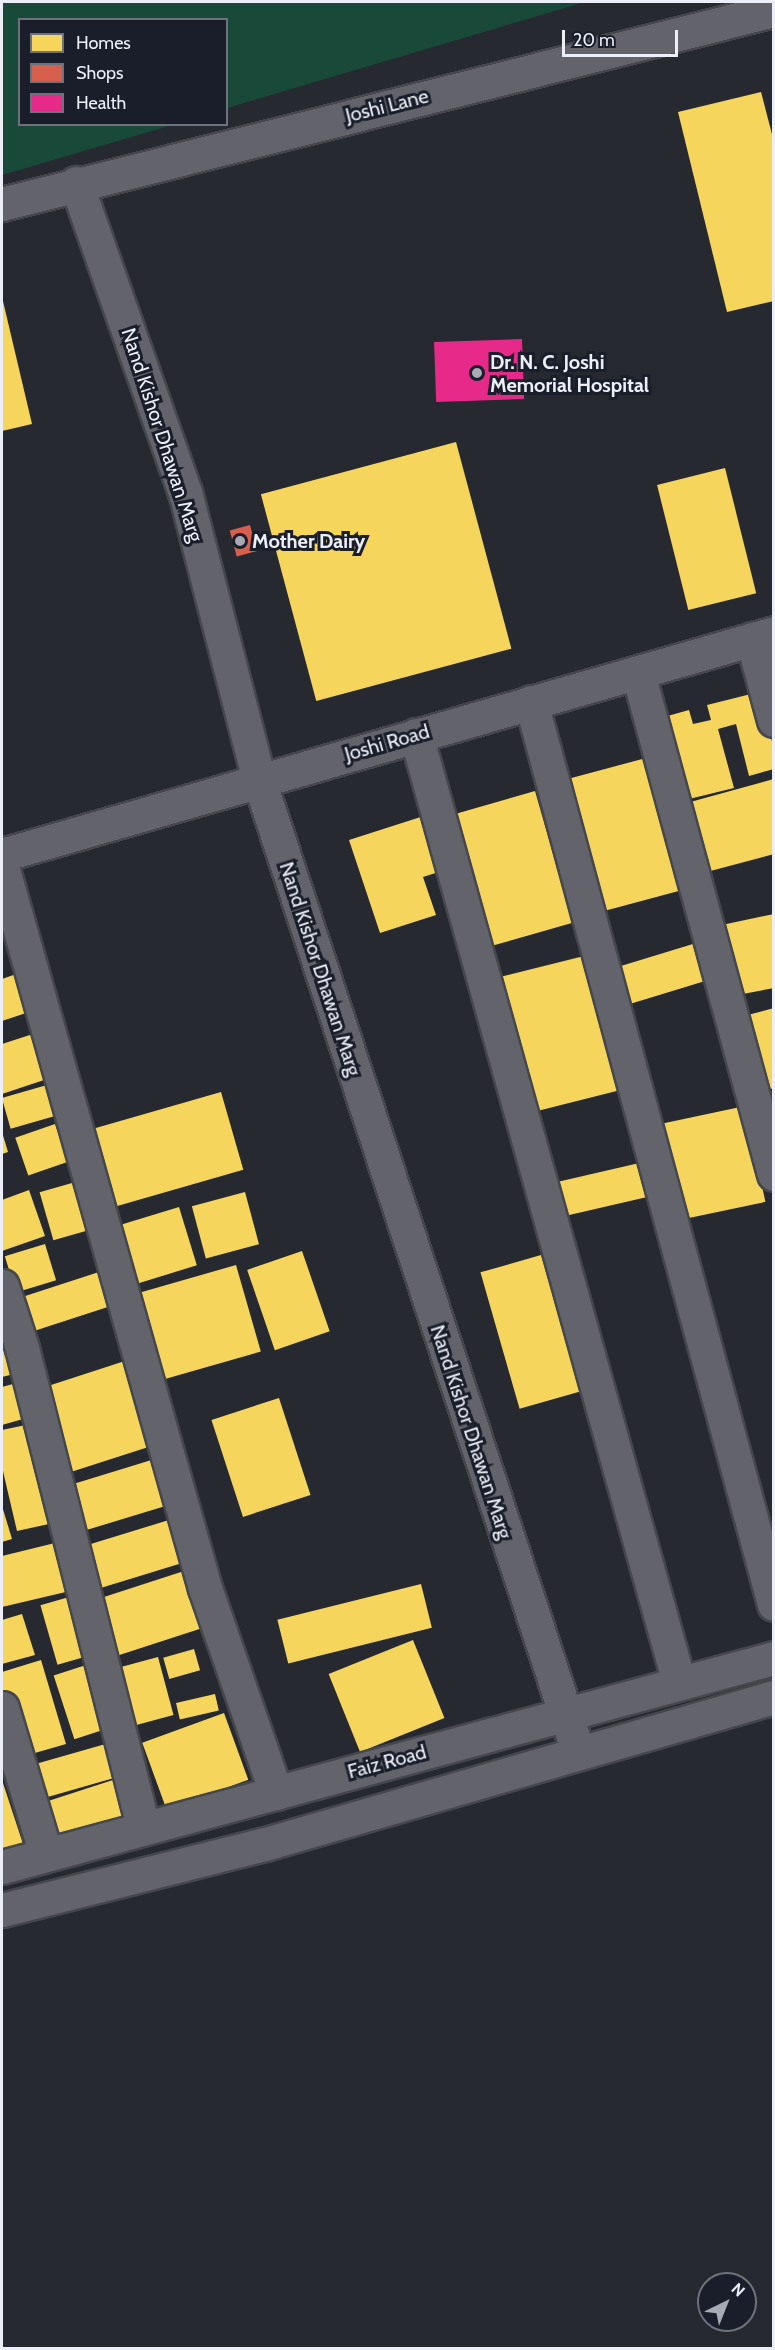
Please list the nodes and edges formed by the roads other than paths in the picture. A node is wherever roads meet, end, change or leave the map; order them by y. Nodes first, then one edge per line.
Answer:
1 (774, 10) edge
2 (76, 183) junction
3 (2, 204) edge
4 (763, 636) edge
5 (638, 673) junction
6 (531, 702) junction
7 (774, 720) edge
8 (416, 735) junction
9 (259, 780) junction
10 (2, 855) edge
11 (2, 866) edge
12 (774, 1174) edge
13 (2, 1286) edge
14 (774, 1604) edge
15 (774, 1658) edge
16 (679, 1683) junction
17 (774, 1696) edge
18 (2, 1708) edge
19 (562, 1714) junction
20 (578, 1752) junction
21 (276, 1793) junction
22 (143, 1826) junction
23 (46, 1855) junction
24 (2, 1867) edge
25 (2, 1910) edge

1 - 2 street, Joshi Lane
2 - 3 street, Joshi Lane
2 - 9 street, Nand Kishor Dhawan Marg
4 - 5 street, Joshi Road
4 - 7 street
5 - 6 street, Joshi Road
5 - 12 street
6 - 8 street, Joshi Road
6 - 14 street
8 - 9 street, Joshi Road
8 - 16 street
9 - 10 street, Joshi Road
9 - 19 street, Nand Kishor Dhawan Marg
11 - 21 street
13 - 22 street
15 - 16 street, Faiz Road
16 - 19 street, Faiz Road
17 - 20 street
18 - 23 street
19 - 20 street, Nand Kishor Dhawan Marg
19 - 21 street, Faiz Road
20 - 25 street
21 - 22 street, Faiz Road
22 - 23 street, Faiz Road
23 - 24 street, Faiz Road

